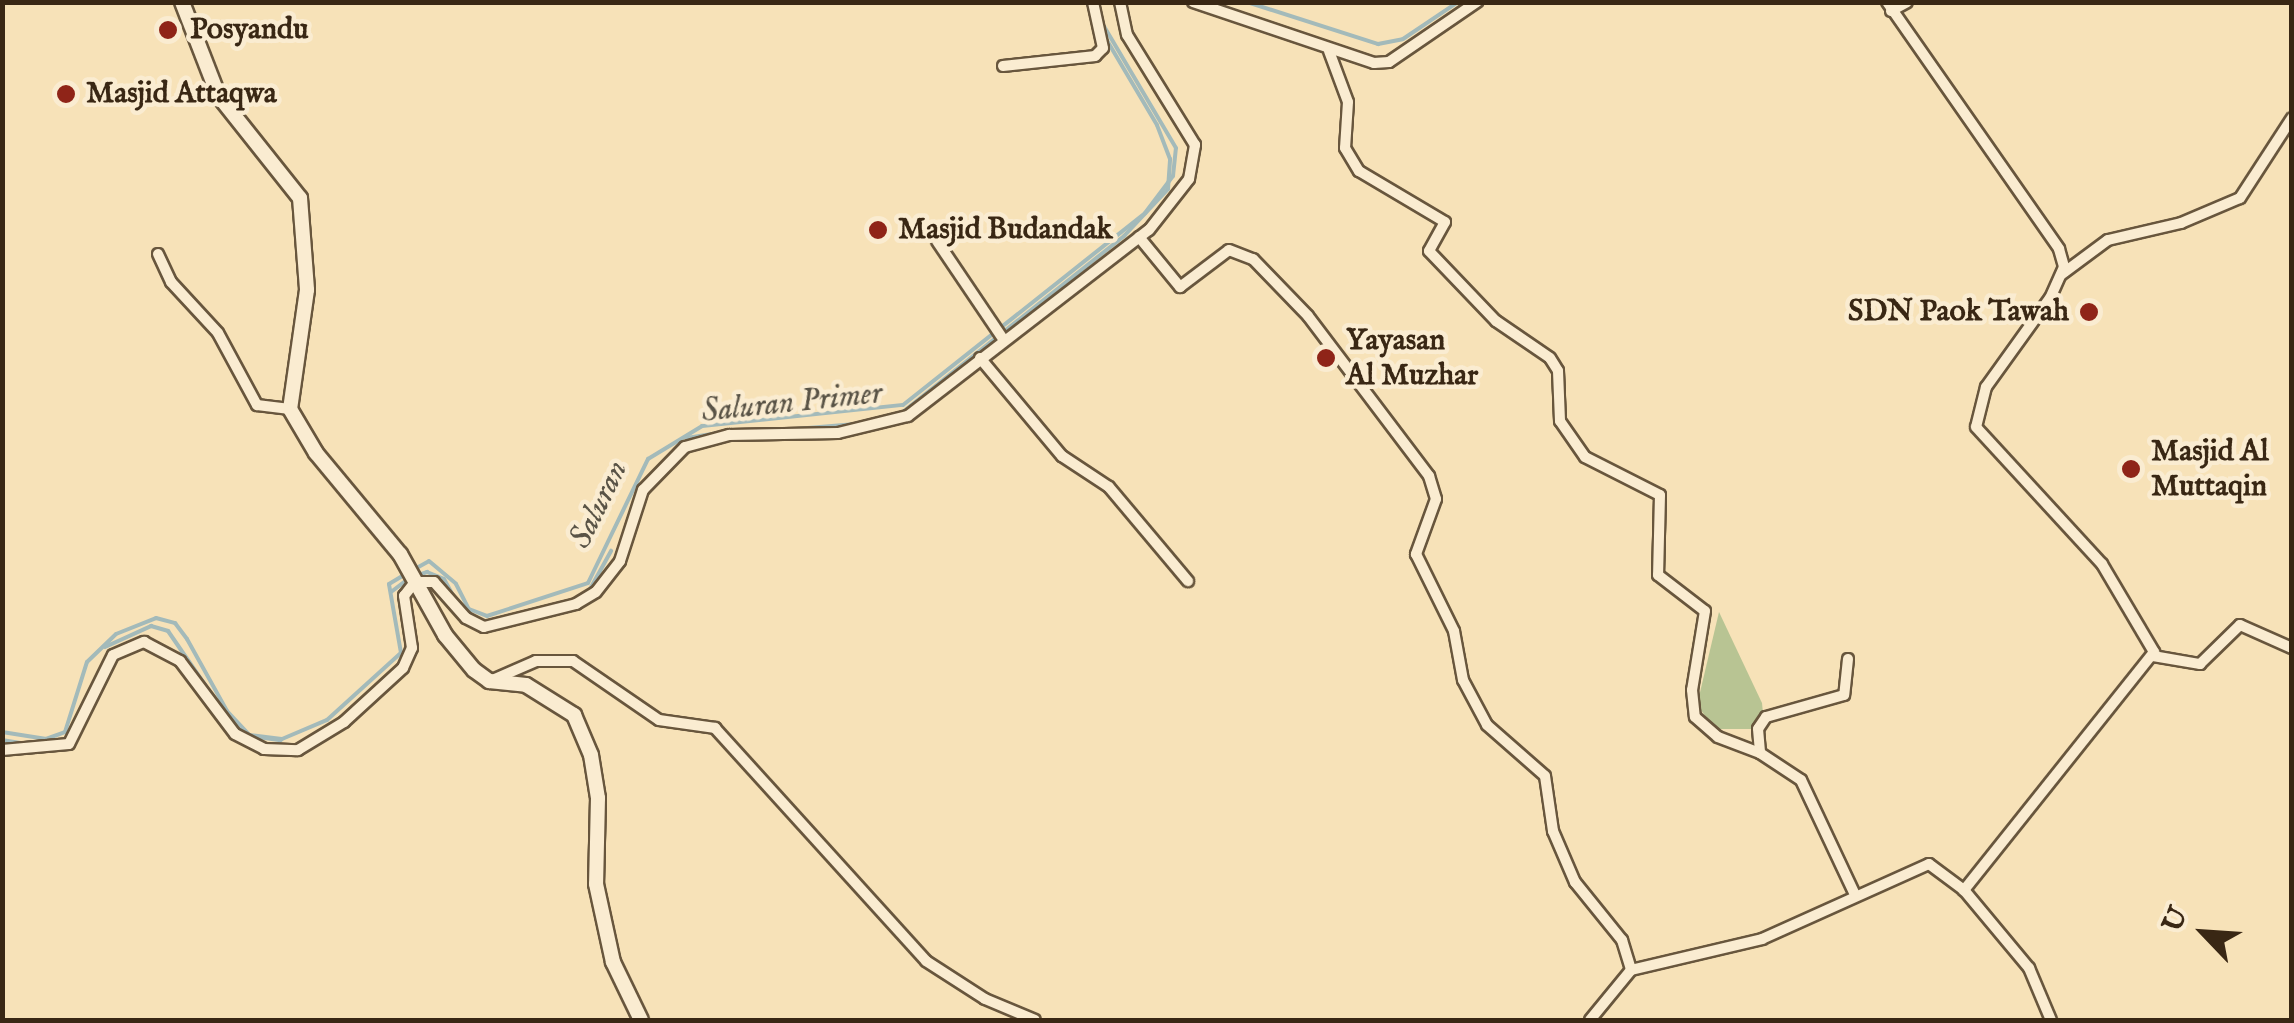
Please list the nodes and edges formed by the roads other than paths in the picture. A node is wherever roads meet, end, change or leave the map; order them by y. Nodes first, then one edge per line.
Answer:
1 (182, 2) edge
2 (1092, 2) edge
3 (1120, 2) edge
4 (1192, 2) edge
5 (1477, 2) edge
6 (1907, 2) edge
7 (1889, 7) edge
8 (1329, 51) junction
9 (1003, 66) dead end
10 (2292, 118) edge
11 (1140, 237) junction
12 (937, 241) dead end
13 (158, 254) dead end
14 (2062, 274) junction
15 (1002, 336) junction
16 (980, 358) junction
17 (290, 409) junction
18 (413, 580) junction
19 (1188, 581) dead end
20 (2292, 648) edge
21 (2153, 656) junction
22 (1848, 659) dead end
23 (489, 681) junction
24 (2, 750) edge
25 (1760, 753) junction
26 (1964, 890) junction
27 (1855, 895) junction
28 (1632, 970) junction
29 (642, 1020) edge
30 (1035, 1020) edge
31 (1590, 1020) edge
32 (2051, 1020) edge

1 - 17 street
2 - 9 street
3 - 11 street
4 - 8 street
5 - 8 street
6 - 7 street
7 - 14 street
8 - 25 street
10 - 14 street
11 - 15 street
11 - 28 street
12 - 15 street
13 - 17 street
14 - 21 street
15 - 16 street
16 - 18 street
16 - 19 street
17 - 18 street
18 - 23 street
18 - 24 street
20 - 21 street
21 - 26 street
22 - 25 street
23 - 29 street
23 - 30 street
25 - 27 street
26 - 27 street
26 - 32 street
27 - 28 street
28 - 31 street

